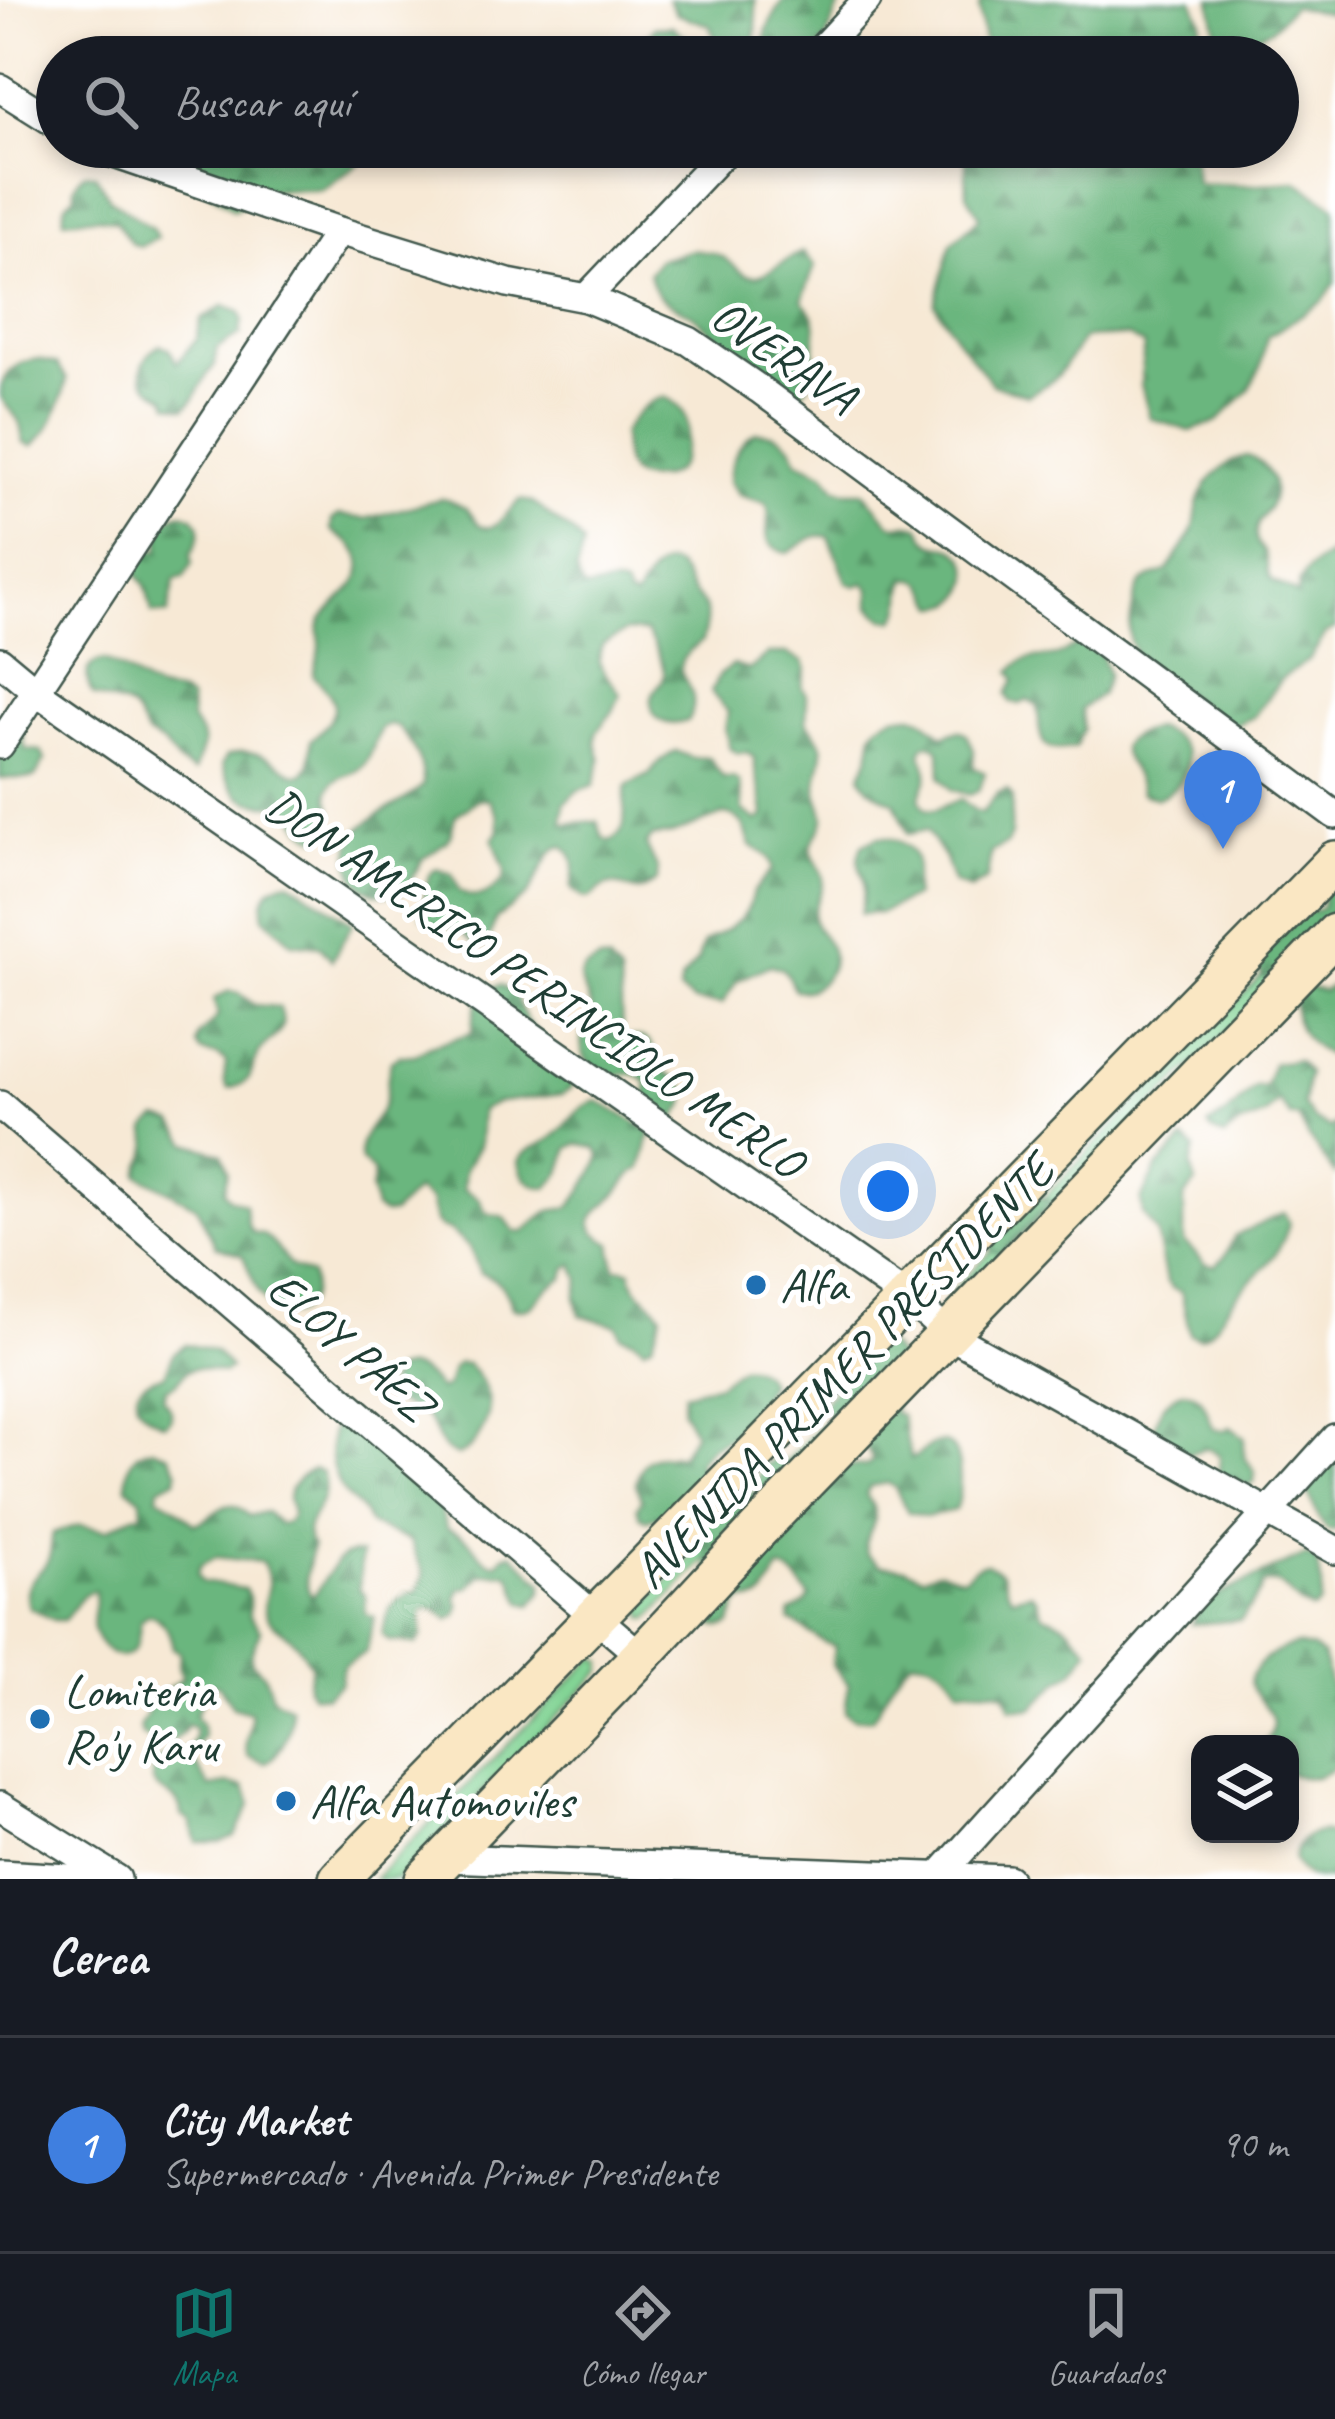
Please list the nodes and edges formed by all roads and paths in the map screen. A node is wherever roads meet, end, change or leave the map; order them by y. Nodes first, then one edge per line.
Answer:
1 (867, 0) edge
2 (834, 36) edge
3 (0, 88) edge
4 (36, 111) edge
5 (155, 168) edge
6 (709, 168) edge
7 (339, 231) junction
8 (586, 298) junction
9 (0, 661) edge
10 (36, 691) junction
11 (0, 745) edge
12 (1335, 815) edge
13 (1335, 861) edge
14 (1335, 934) edge
15 (0, 1105) edge
16 (909, 1299) junction
17 (950, 1335) junction
18 (1335, 1438) edge
19 (1267, 1511) junction
20 (1335, 1550) edge
21 (595, 1617) junction
22 (641, 1656) junction
23 (0, 1807) edge
24 (436, 1868) edge
25 (0, 1874) edge
26 (939, 1877) edge
27 (86, 1879) edge
28 (118, 1879) edge
29 (339, 1879) edge
30 (1009, 1879) edge

1 - 2 street
3 - 4 street
5 - 7 street, OVERAVA
6 - 8 street
7 - 8 street, OVERAVA
7 - 10 street
8 - 12 street, OVERAVA
9 - 10 street, DON AMERICO PERINCIOLO MERLO
10 - 11 street
10 - 16 street, DON AMERICO PERINCIOLO MERLO
13 - 16 main road, AVENIDA PRIMER PRESIDENTE
14 - 17 main road, AVENIDA PRIMER PRESIDENTE
15 - 21 street, ELOY PÁEZ
16 - 17 street, DON AMERICO PERINCIOLO MERLO
16 - 21 main road, AVENIDA PRIMER PRESIDENTE
17 - 19 street, DON AMERICO PERINCIOLO MERLO
17 - 22 main road, AVENIDA PRIMER PRESIDENTE
18 - 19 street
19 - 20 street, DON AMERICO PERINCIOLO MERLO
19 - 26 street
21 - 22 street, ELOY PÁEZ
21 - 29 main road, AVENIDA PRIMER PRESIDENTE
22 - 24 main road, AVENIDA PRIMER PRESIDENTE
23 - 28 street
24 - 26 street
25 - 27 street
26 - 30 street

